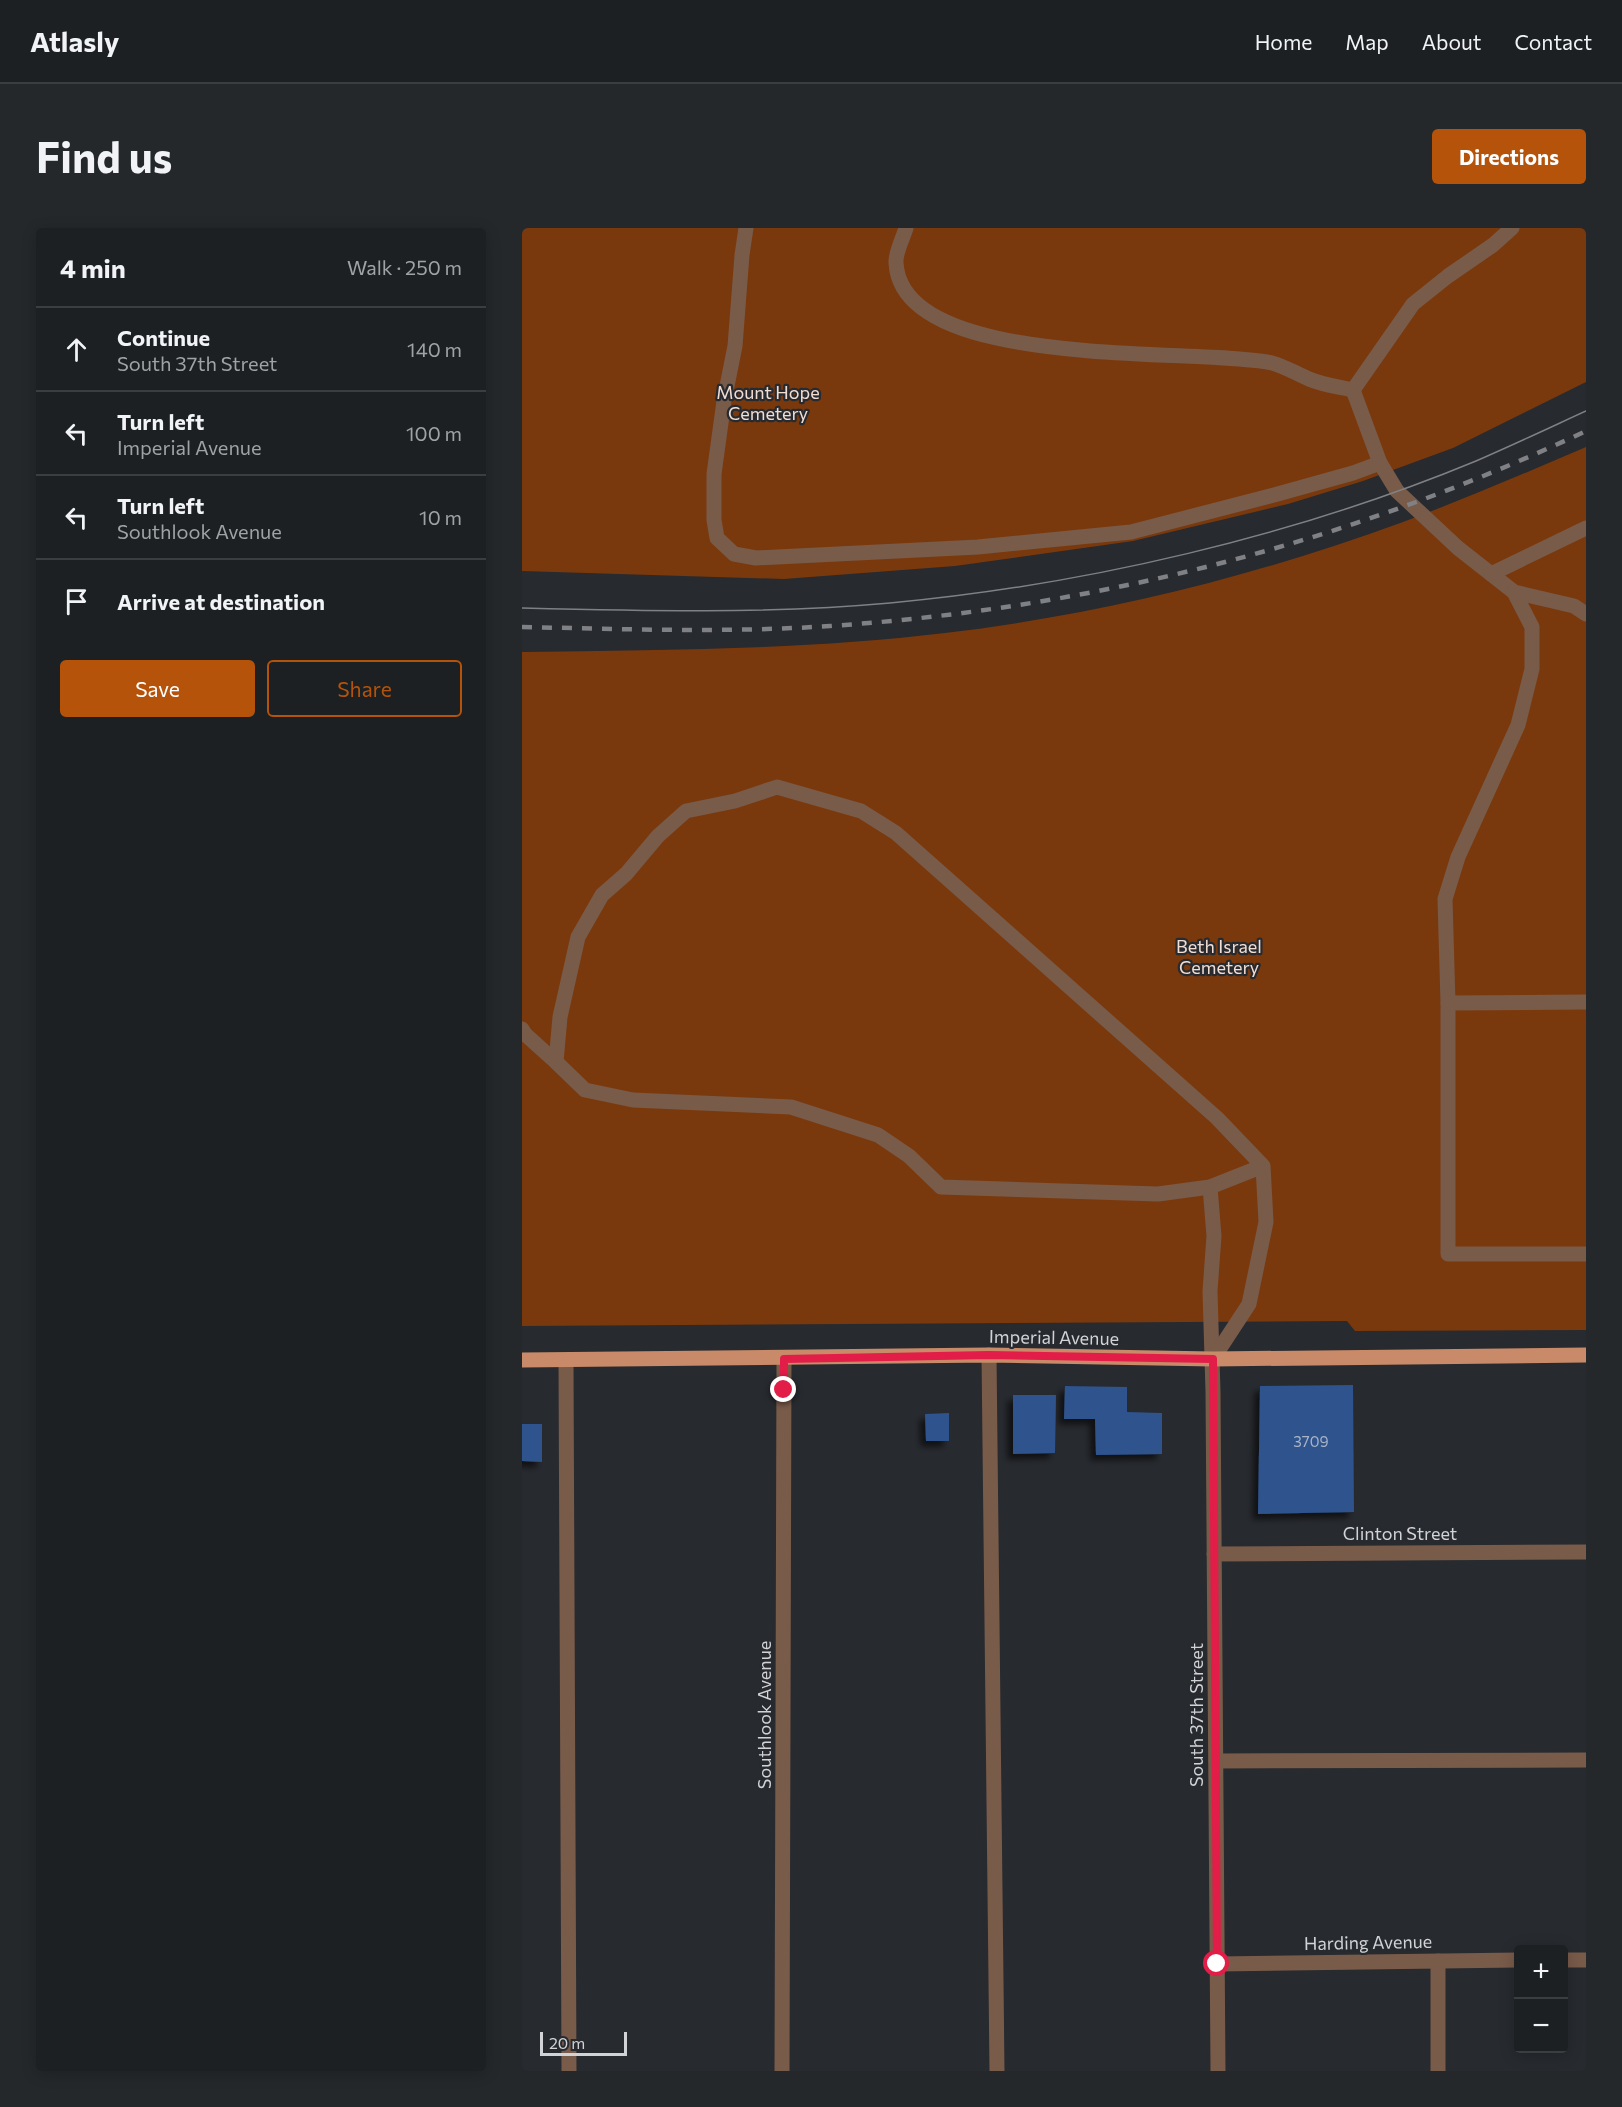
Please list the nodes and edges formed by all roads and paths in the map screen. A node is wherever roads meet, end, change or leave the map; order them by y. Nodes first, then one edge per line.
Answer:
1 (746, 228) edge
2 (906, 228) edge
3 (1512, 228) edge
4 (1353, 390) junction
5 (1380, 463) junction
6 (1586, 528) edge
7 (1563, 539) junction
8 (1586, 542) edge
9 (1491, 574) junction
10 (1514, 592) junction
11 (1586, 614) edge
12 (1586, 1002) edge
13 (1448, 1003) junction
14 (522, 1029) edge
15 (556, 1062) junction
16 (1263, 1166) junction
17 (1210, 1187) junction
18 (1586, 1254) edge
19 (989, 1355) junction
20 (1586, 1355) edge
21 (784, 1359) junction
22 (1213, 1359) junction
23 (522, 1360) edge
24 (566, 1360) junction
25 (1586, 1552) edge
26 (1215, 1554) junction
27 (1586, 1760) edge
28 (1216, 1761) junction
29 (1514, 1960) edge
30 (1568, 1960) edge
31 (1586, 1960) edge
32 (1438, 1961) junction
33 (1217, 1964) junction
34 (569, 2071) edge
35 (782, 2071) edge
36 (997, 2071) edge
37 (1218, 2071) edge
38 (1438, 2071) edge

1 - 5 street
2 - 4 street
3 - 4 street
4 - 5 street
5 - 9 street
6 - 7 street
7 - 8 street
7 - 9 street
9 - 10 street
10 - 11 street
10 - 13 street
12 - 13 street
13 - 18 street
14 - 15 street
15 - 16 street
15 - 17 street
16 - 17 street
16 - 22 street
17 - 22 street, South 37th Street
19 - 21 main road, Imperial Avenue
19 - 22 main road, Imperial Avenue
19 - 36 street
20 - 22 main road, Imperial Avenue
21 - 24 main road, Imperial Avenue
21 - 35 street, Southlook Avenue
22 - 26 street, South 37th Street
23 - 24 main road, Imperial Avenue
24 - 34 street
25 - 26 street, Clinton Street
26 - 28 street, South 37th Street
27 - 28 street
28 - 33 street, South 37th Street
29 - 32 street, Harding Avenue
30 - 31 street
32 - 33 street, Harding Avenue
32 - 38 street
33 - 37 street, South 37th Street

